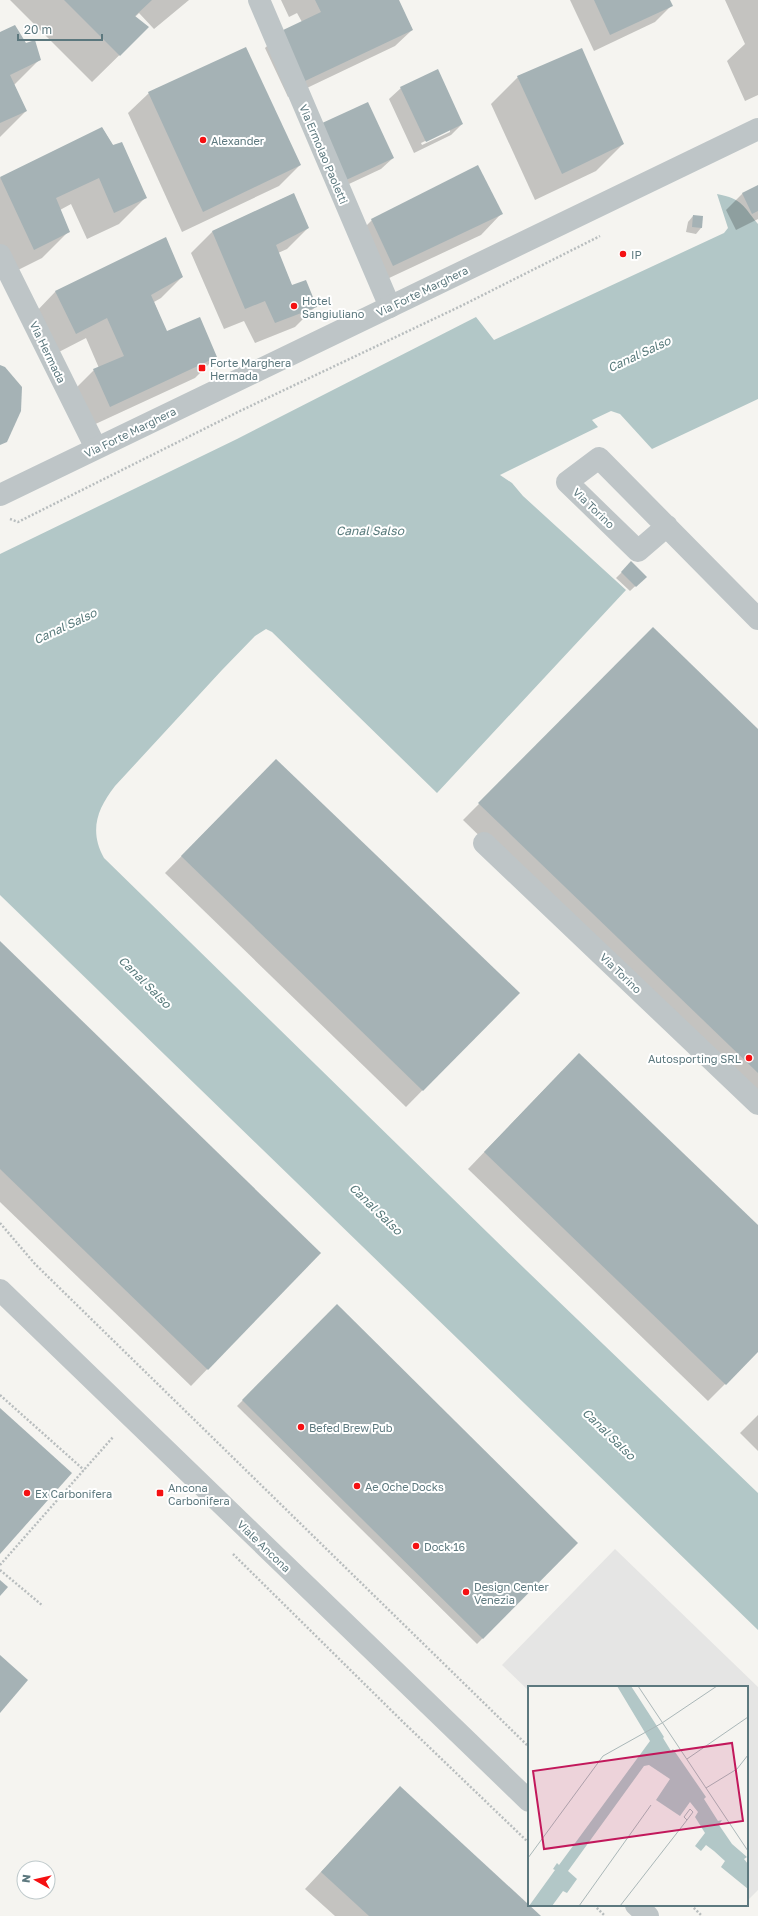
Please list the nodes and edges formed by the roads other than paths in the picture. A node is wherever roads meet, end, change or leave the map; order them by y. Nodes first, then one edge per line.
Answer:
1 (258, 0) edge
2 (758, 129) edge
3 (0, 255) edge
4 (390, 307) junction
5 (96, 448) junction
6 (0, 495) edge
7 (667, 526) dead end
8 (758, 619) edge
9 (484, 842) dead end
10 (758, 1104) edge
11 (0, 1290) edge
12 (528, 1800) edge
13 (637, 1906) edge
14 (648, 1916) edge

1 - 4 street, Via Ermolao Paoletti
2 - 4 street, Via Forte Marghera
3 - 5 street, Via Hermada
4 - 5 street, Via Forte Marghera
5 - 6 street, Via Forte Marghera
7 - 8 street
9 - 10 street, Via Torino
11 - 12 street, Viale Ancona
13 - 14 street

